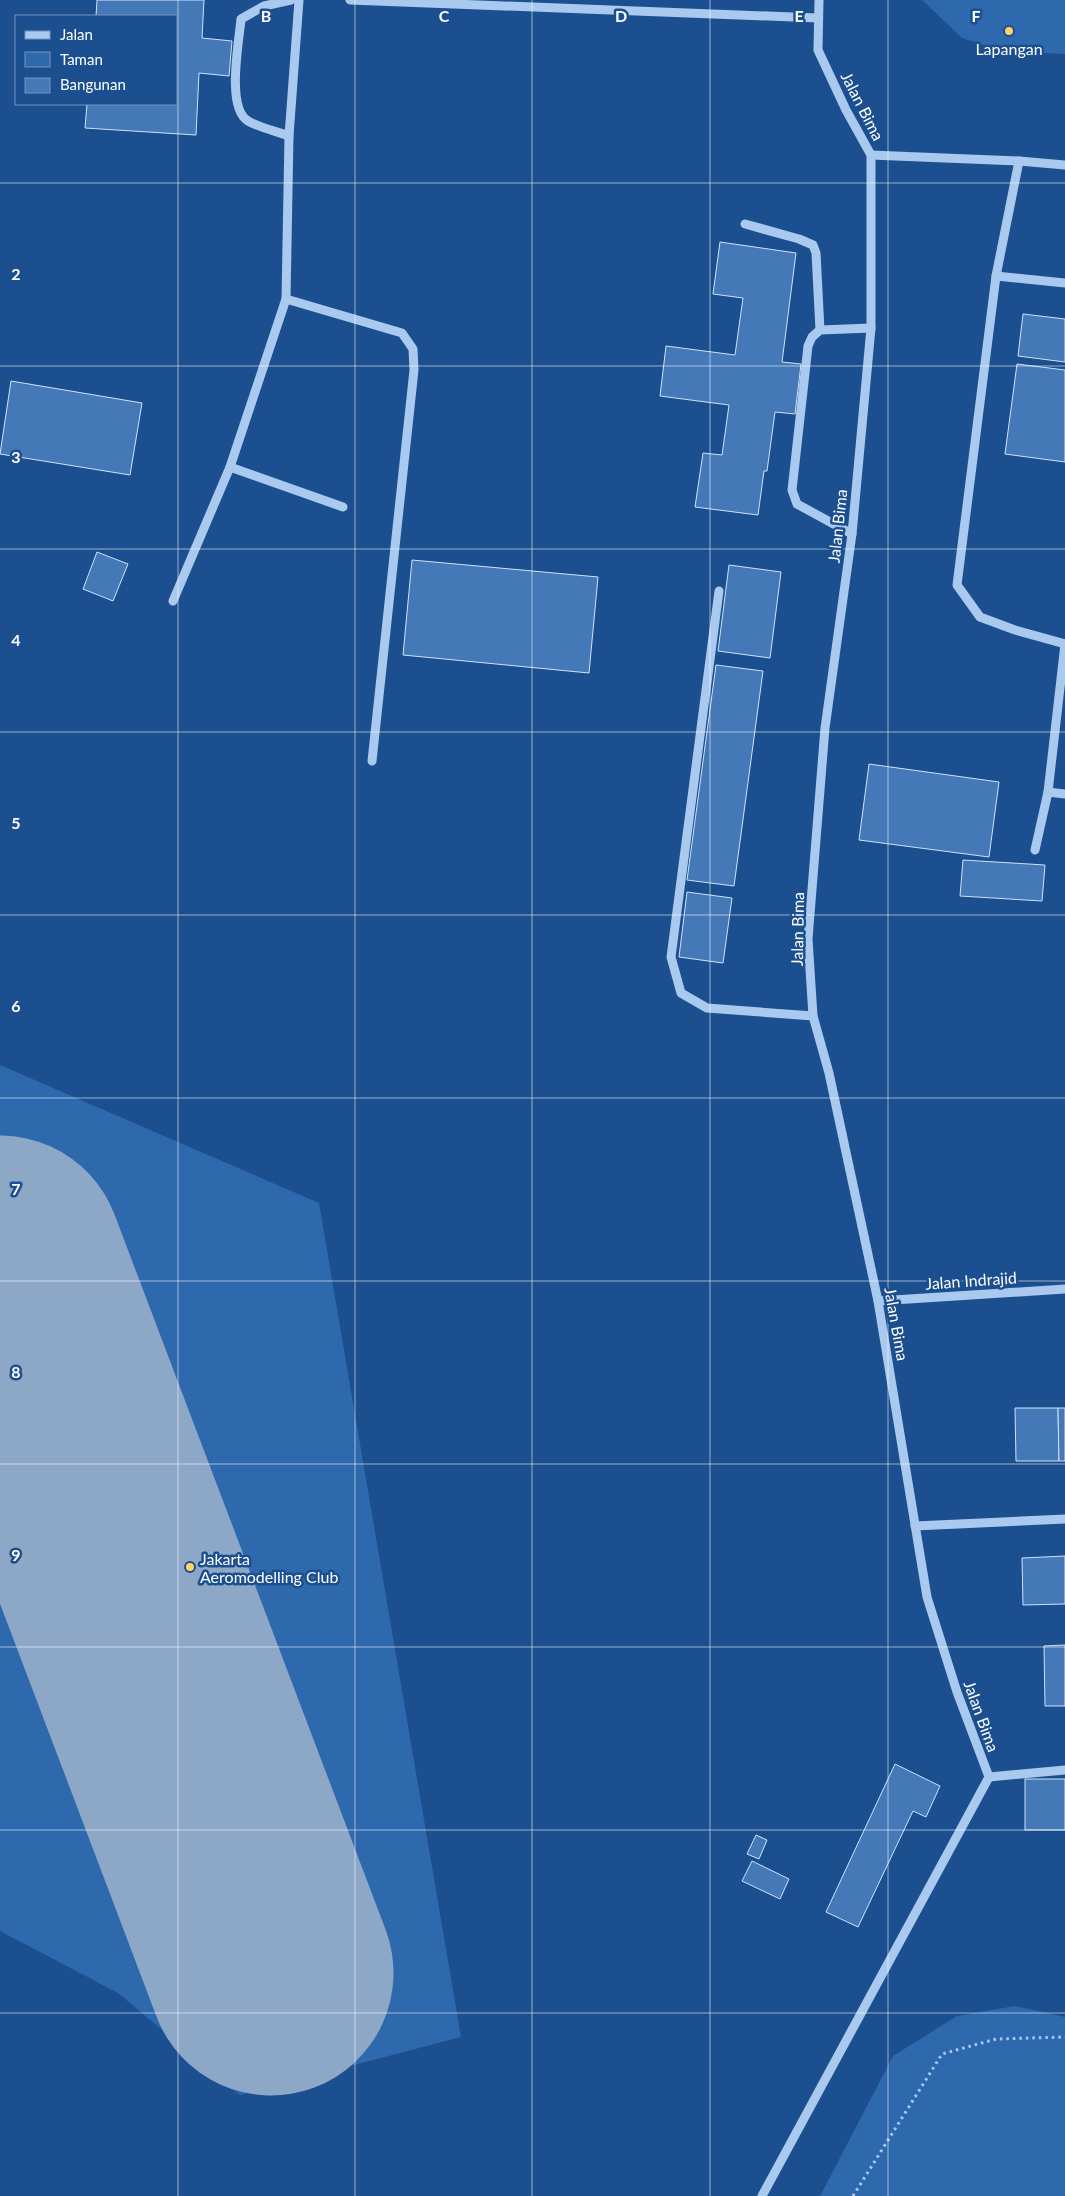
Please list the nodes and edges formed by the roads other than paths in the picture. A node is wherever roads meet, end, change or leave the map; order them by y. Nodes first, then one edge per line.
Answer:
1 (291, 0) edge
2 (299, 0) edge
3 (350, 0) edge
4 (636, 0) edge
5 (819, 0) edge
6 (635, 10) junction
7 (818, 18) junction
8 (289, 136) junction
9 (871, 155) junction
10 (1019, 160) junction
11 (1065, 165) edge
12 (745, 224) dead end
13 (996, 276) junction
14 (1065, 283) edge
15 (286, 299) junction
16 (871, 328) junction
17 (820, 330) junction
18 (230, 467) junction
19 (342, 507) dead end
20 (852, 534) junction
21 (720, 591) dead end
22 (173, 601) dead end
23 (1065, 644) edge
24 (372, 761) dead end
25 (1048, 792) junction
26 (1065, 794) edge
27 (1035, 850) dead end
28 (813, 1016) junction
29 (1065, 1289) edge
30 (878, 1301) junction
31 (1065, 1519) edge
32 (915, 1526) junction
33 (1065, 1770) edge
34 (989, 1777) junction
35 (762, 2196) edge

1 - 8 street
2 - 8 street
3 - 6 street
4 - 6 street
5 - 7 street, Jalan Bima
6 - 7 street
7 - 9 street, Jalan Bima
8 - 15 street
9 - 10 street
9 - 16 street, Jalan Bima
10 - 11 street
10 - 13 street
12 - 17 street
13 - 14 street
13 - 23 street
15 - 18 street
15 - 24 street
16 - 17 street
16 - 20 street, Jalan Bima
17 - 20 street
18 - 19 street
18 - 22 street
20 - 28 street, Jalan Bima
21 - 28 street
23 - 25 street
25 - 26 street
25 - 27 street
28 - 30 street, Jalan Bima
29 - 30 street, Jalan Indrajid
30 - 32 street, Jalan Bima
31 - 32 street
32 - 34 street, Jalan Bima
33 - 34 street, Jalan Bima
34 - 35 street

